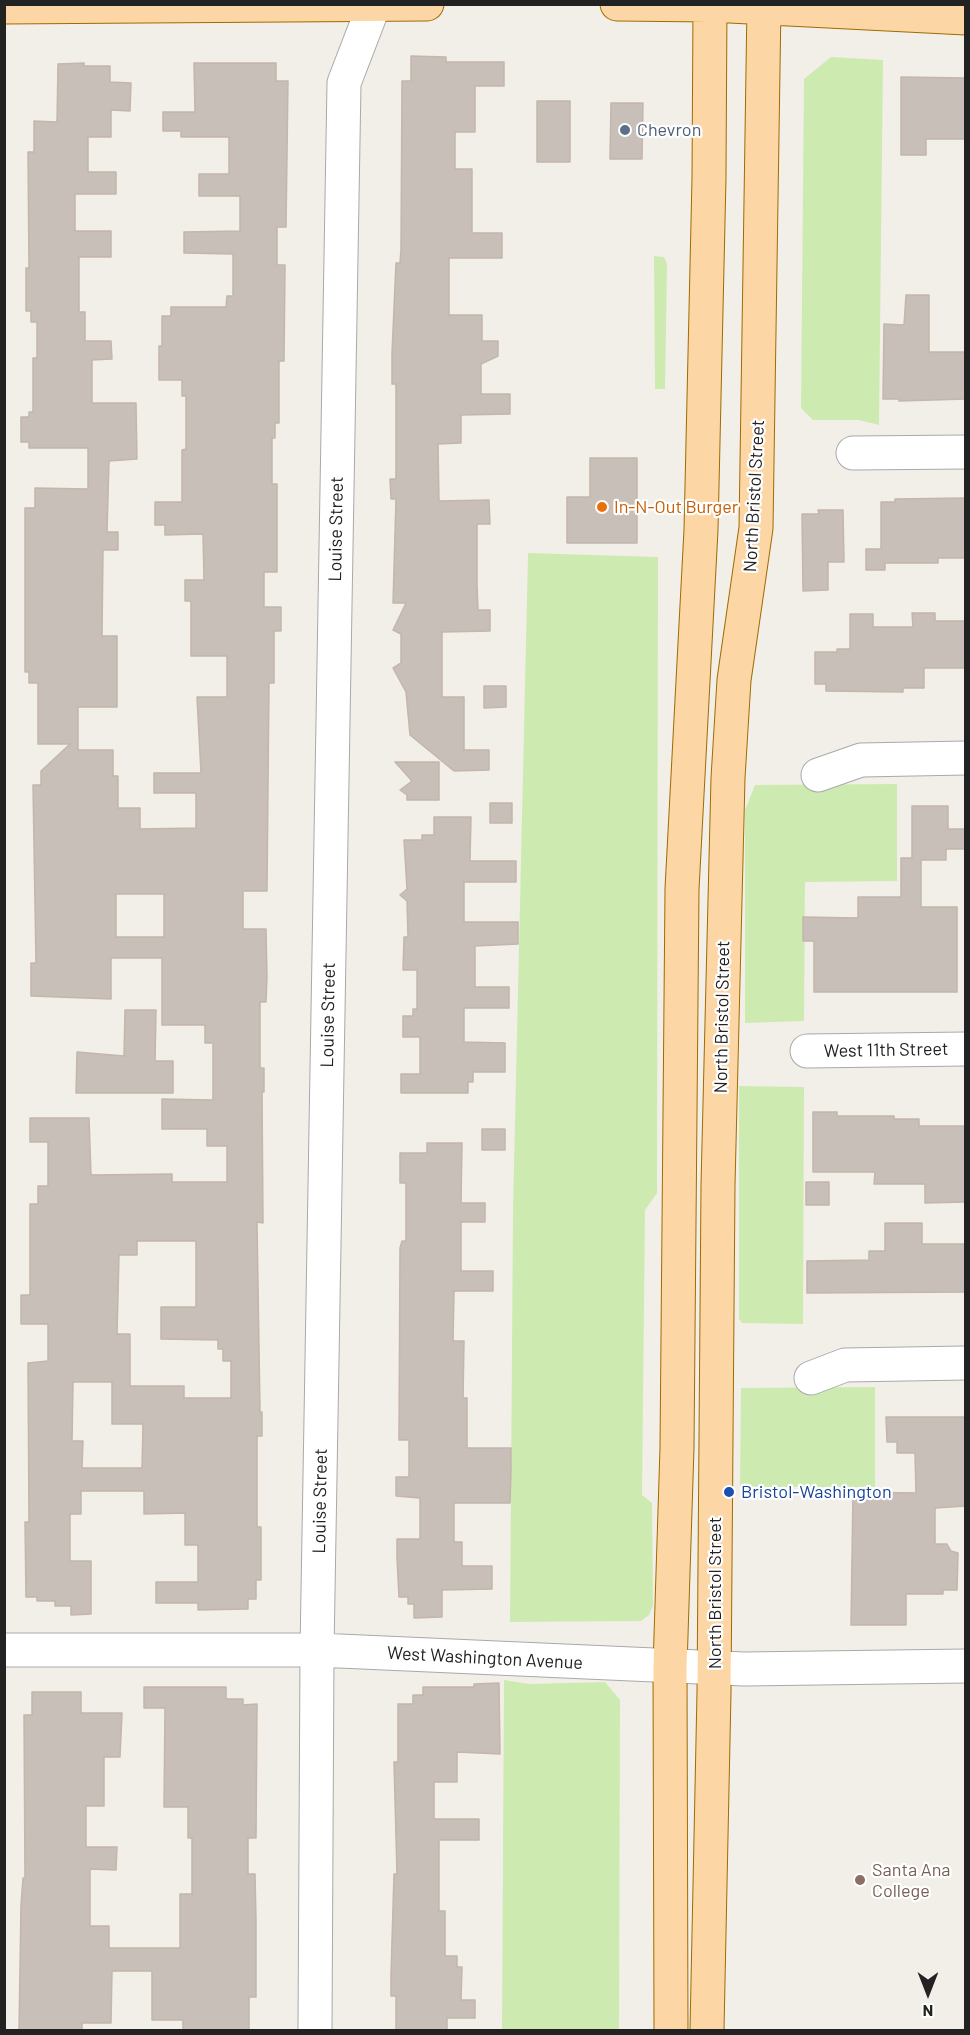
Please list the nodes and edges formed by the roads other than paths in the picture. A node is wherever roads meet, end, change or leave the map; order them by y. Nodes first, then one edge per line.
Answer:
1 (427, 4) edge
2 (617, 4) edge
3 (374, 5) edge
4 (710, 5) edge
5 (764, 6) edge
6 (4, 8) edge
7 (966, 18) edge
8 (966, 452) edge
9 (853, 453) dead end
10 (966, 758) edge
11 (818, 775) dead end
12 (966, 1049) edge
13 (807, 1051) dead end
14 (966, 1363) edge
15 (811, 1378) dead end
16 (4, 1650) edge
17 (317, 1650) junction
18 (966, 1666) edge
19 (670, 1667) junction
20 (714, 1668) junction
21 (315, 2031) edge
22 (671, 2031) edge
23 (707, 2031) edge

1 - 3 main road
2 - 4 main road
3 - 6 main road
3 - 17 street, Louise Street
4 - 5 main road
4 - 19 main road
5 - 7 main road
5 - 20 main road, North Bristol Street
8 - 9 street
10 - 11 street
12 - 13 street, West 11th Street
14 - 15 street
16 - 17 street, West Washington Avenue
17 - 19 street, West Washington Avenue
17 - 21 street, Louise Street
18 - 20 street, West Washington Avenue
19 - 20 street, West Washington Avenue
19 - 22 main road
20 - 23 main road, North Bristol Street

